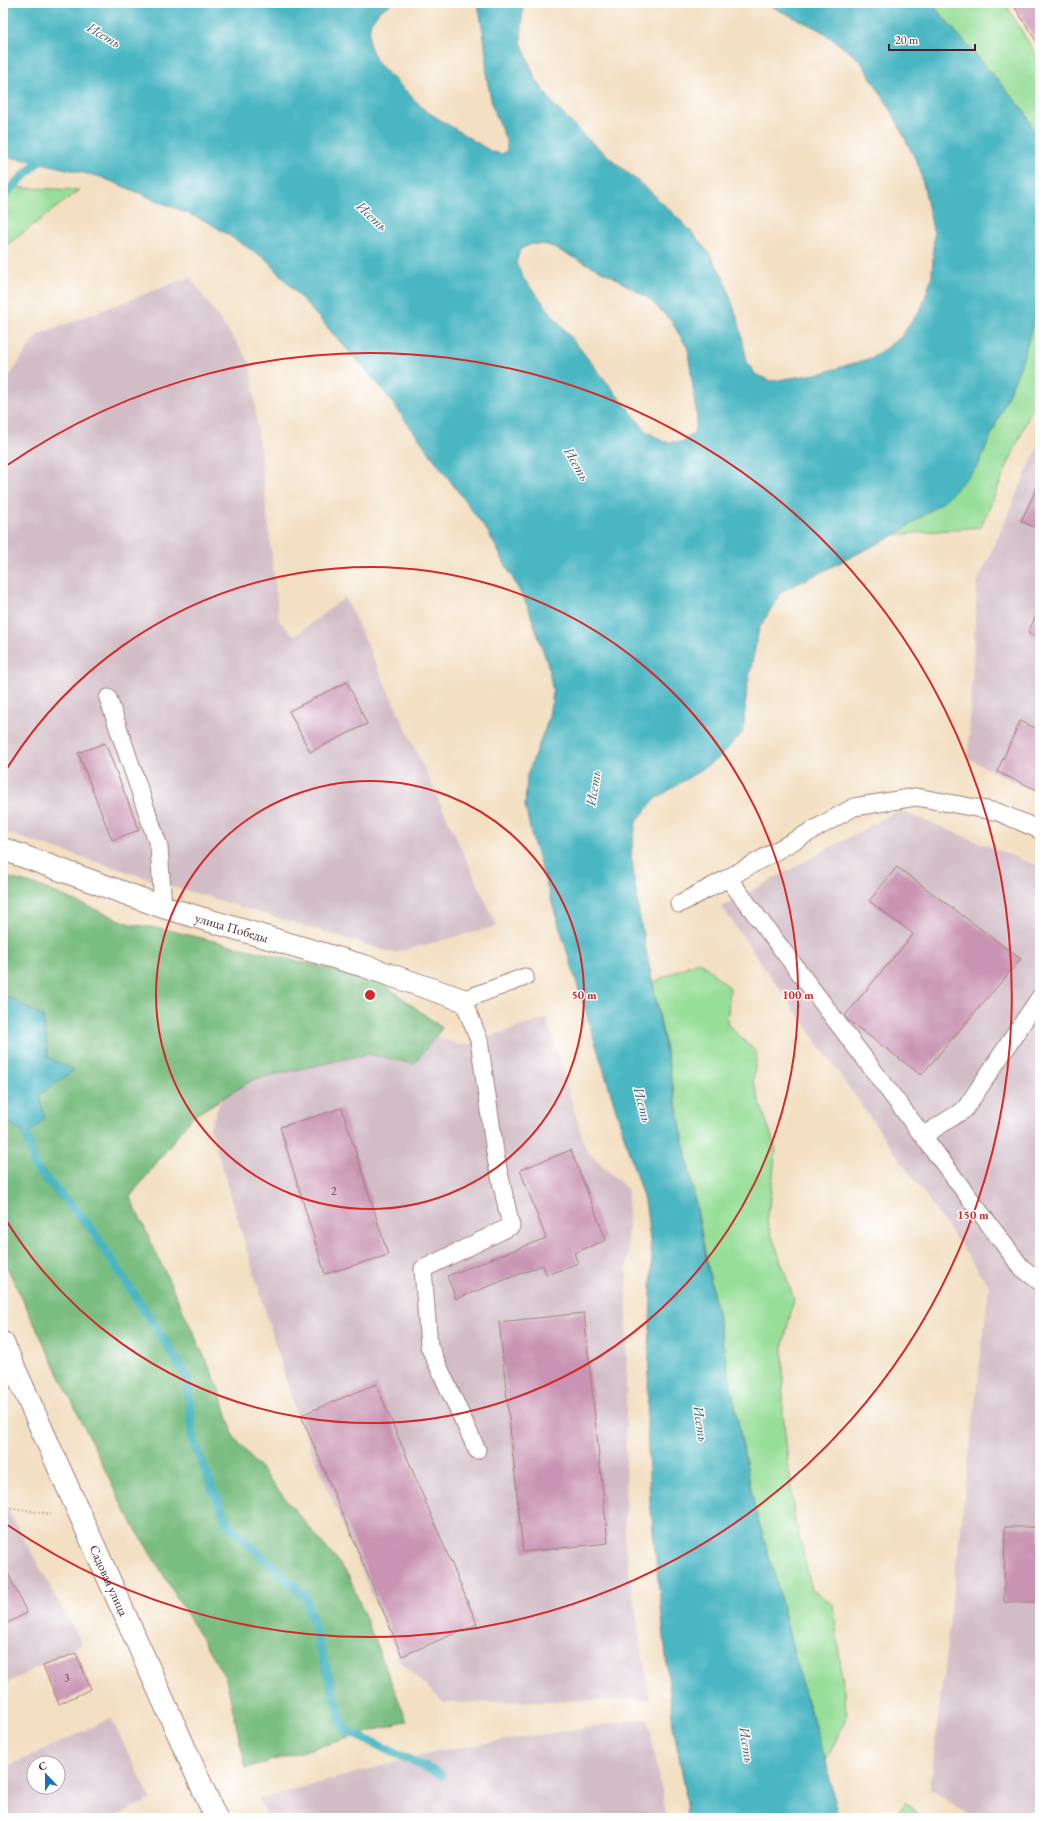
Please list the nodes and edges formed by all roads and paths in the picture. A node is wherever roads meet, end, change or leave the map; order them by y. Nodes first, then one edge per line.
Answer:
1 (108, 698) dead end
2 (1040, 830) edge
3 (3, 849) edge
4 (728, 878) junction
5 (679, 904) dead end
6 (164, 907) junction
7 (525, 977) dead end
8 (1040, 997) edge
9 (463, 1000) junction
10 (923, 1136) junction
11 (1040, 1282) edge
12 (3, 1343) edge
13 (476, 1450) dead end
14 (3, 1507) edge
15 (83, 1519) junction
16 (216, 1818) edge

1 - 6 lane
2 - 4 lane
3 - 6 main road, улица Победы
4 - 5 lane
4 - 10 lane
6 - 9 main road, улица Победы
7 - 9 lane
8 - 10 lane
9 - 13 lane
10 - 11 lane
12 - 15 main road, Садовая улица
14 - 15 path
15 - 16 main road, Садовая улица

